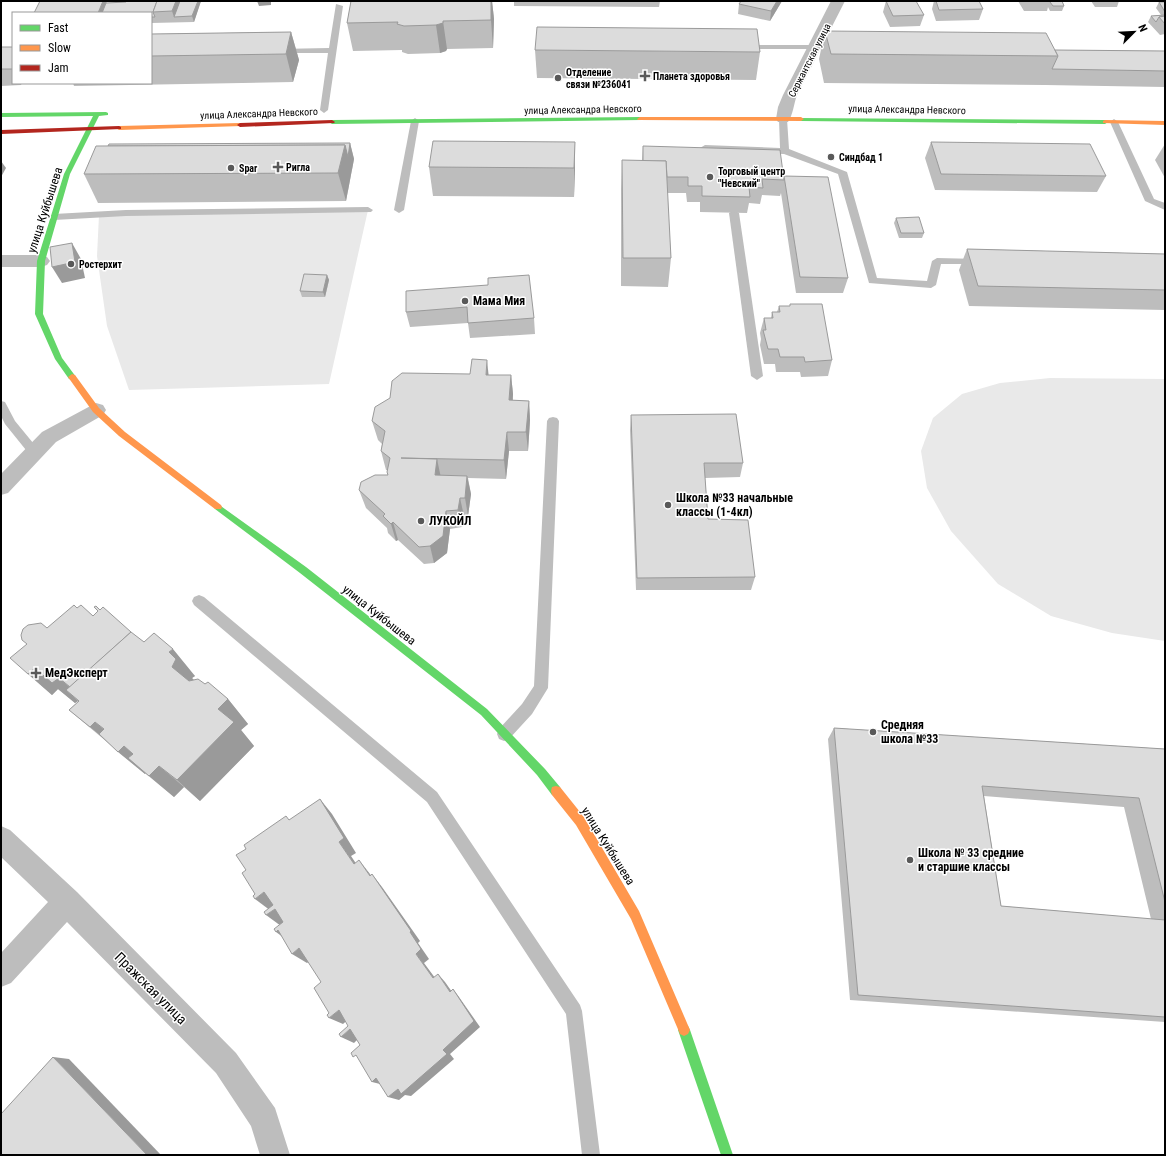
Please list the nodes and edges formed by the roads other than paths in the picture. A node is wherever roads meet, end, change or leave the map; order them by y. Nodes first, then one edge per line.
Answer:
1 (838, 1) edge
2 (339, 6) dead end
3 (728, 47) edge
4 (816, 47) junction
5 (333, 50) junction
6 (270, 51) edge
7 (324, 110) dead end
8 (785, 110) junction
9 (97, 114) junction
10 (118, 114) dead end
11 (1, 115) edge
12 (415, 121) junction
13 (1114, 122) junction
14 (1165, 123) edge
15 (89, 129) junction
16 (1, 132) edge
17 (696, 148) edge
18 (726, 149) junction
19 (785, 151) junction
20 (728, 159) edge
21 (1165, 207) edge
22 (368, 210) dead end
23 (399, 210) dead end
24 (734, 213) edge
25 (54, 216) junction
26 (1, 261) edge
27 (41, 261) junction
28 (992, 263) edge
29 (757, 376) dead end
30 (1, 405) edge
31 (96, 410) junction
32 (553, 421) dead end
33 (34, 452) junction
34 (1, 487) edge
35 (199, 601) dead end
36 (504, 734) junction
37 (1, 839) edge
38 (67, 902) junction
39 (1, 973) edge
40 (275, 1155) edge
41 (591, 1155) edge
42 (728, 1155) edge

1 - 4 street, Сержантская улица
2 - 5 lane
3 - 4 lane
4 - 8 street, Сержантская улица
5 - 6 lane
5 - 7 lane
8 - 12 main road, улица Александра Невского
8 - 13 main road, улица Александра Невского
8 - 19 lane
9 - 10 main road
9 - 11 main road
9 - 15 main road, улица Куйбышева
12 - 15 main road, улица Александра Невского
12 - 23 lane
13 - 14 main road, улица Александра Невского
13 - 21 lane
15 - 16 main road, улица Александра Невского
15 - 25 main road, улица Куйбышева
17 - 18 lane
18 - 19 lane
18 - 20 lane
19 - 28 lane
22 - 25 lane
24 - 29 lane
25 - 27 main road, улица Куйбышева
26 - 27 street
27 - 31 main road, улица Куйбышева
30 - 33 lane
31 - 33 street
31 - 36 main road, улица Куйбышева
32 - 36 lane
33 - 34 street
35 - 41 lane
36 - 42 main road, улица Куйбышева
37 - 38 street, Пражская улица
38 - 39 street
38 - 40 street, Пражская улица

